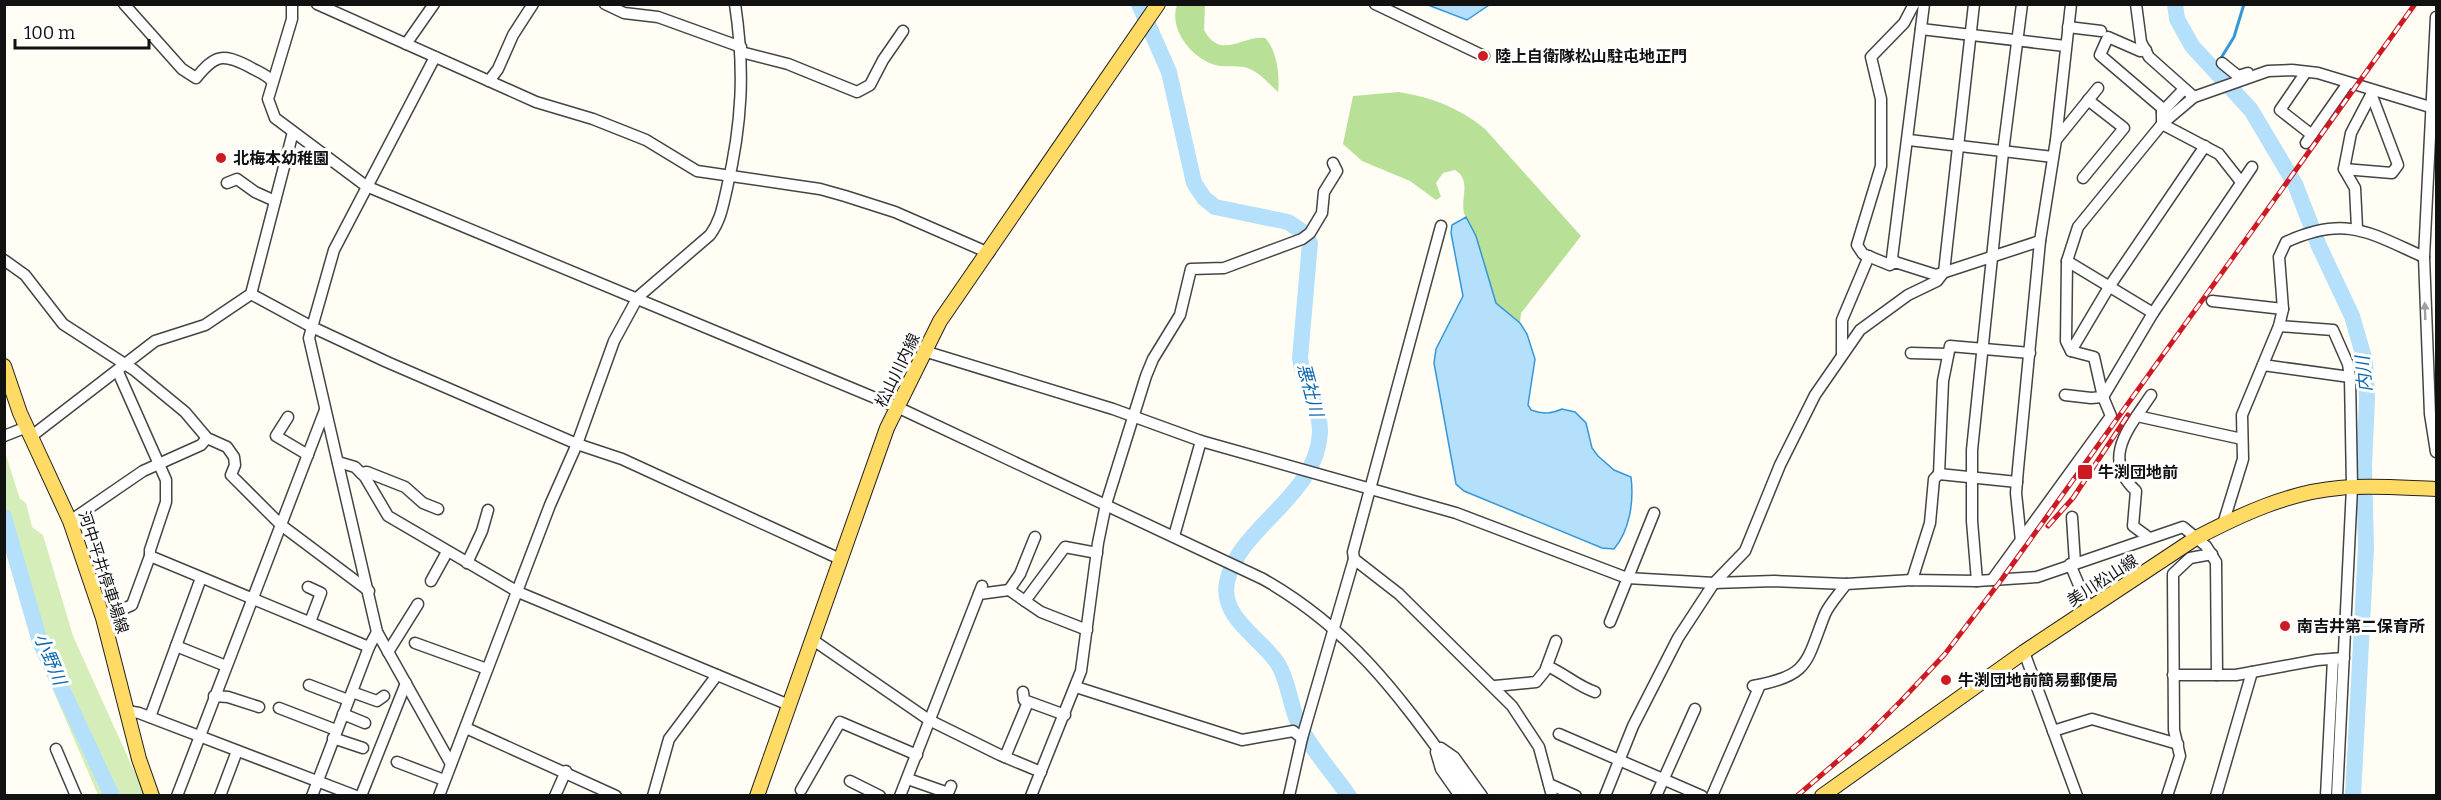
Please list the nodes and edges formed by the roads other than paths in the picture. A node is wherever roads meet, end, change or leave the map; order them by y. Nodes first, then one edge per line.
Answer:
1 (124, 4) edge
2 (292, 4) edge
3 (317, 4) edge
4 (434, 4) edge
5 (533, 4) edge
6 (605, 4) edge
7 (735, 4) edge
8 (1158, 4) edge
9 (1375, 4) edge
10 (1914, 4) edge
11 (1924, 4) edge
12 (1974, 4) edge
13 (2022, 4) edge
14 (2071, 4) edge
15 (2136, 4) edge
16 (2436, 17) edge
17 (2068, 27) junction
18 (1921, 29) junction
19 (903, 31) dead end
20 (2101, 31) dead end
21 (1970, 35) junction
22 (2018, 41) junction
23 (406, 44) junction
24 (2065, 46) junction
25 (741, 49) junction
26 (2146, 51) junction
27 (1484, 56) dead end
28 (435, 57) junction
29 (2222, 63) dead end
30 (2292, 70) junction
31 (2306, 72) junction
32 (272, 81) junction
33 (489, 81) junction
34 (2348, 83) junction
35 (2098, 88) dead end
36 (2184, 89) junction
37 (2373, 93) junction
38 (2194, 97) junction
39 (2088, 100) junction
40 (2430, 107) junction
41 (2162, 112) junction
42 (2162, 124) junction
43 (293, 132) junction
44 (1909, 140) junction
45 (2056, 140) junction
46 (1957, 146) junction
47 (2205, 146) junction
48 (2003, 152) junction
49 (2053, 157) junction
50 (1333, 163) dead end
51 (2252, 167) dead end
52 (2344, 169) junction
53 (731, 174) junction
54 (2083, 178) dead end
55 (2241, 182) junction
56 (227, 183) dead end
57 (366, 186) junction
58 (275, 201) junction
59 (1441, 226) dead end
60 (2357, 228) junction
61 (2040, 241) junction
62 (989, 253) junction
63 (1869, 256) junction
64 (2424, 256) junction
65 (1991, 258) junction
66 (4, 260) edge
67 (2067, 261) junction
68 (1895, 262) junction
69 (1944, 272) junction
70 (2109, 287) junction
71 (251, 294) junction
72 (638, 297) junction
73 (2212, 301) dead end
74 (2283, 309) junction
75 (2153, 313) junction
76 (2279, 326) junction
77 (312, 327) junction
78 (1984, 349) junction
79 (924, 351) junction
80 (2072, 351) junction
81 (1911, 353) dead end
82 (2030, 353) junction
83 (1842, 354) junction
84 (1948, 354) junction
85 (2263, 364) junction
86 (4, 366) edge
87 (122, 369) junction
88 (2350, 377) junction
89 (2065, 395) dead end
90 (2151, 395) dead end
91 (2103, 397) junction
92 (897, 407) junction
93 (326, 410) junction
94 (2137, 416) junction
95 (288, 417) dead end
96 (1135, 417) junction
97 (20, 433) edge
98 (207, 438) junction
99 (2242, 439) junction
100 (1202, 441) junction
101 (577, 444) junction
102 (2436, 452) edge
103 (308, 455) junction
104 (338, 462) junction
105 (158, 464) junction
106 (361, 473) junction
107 (1939, 474) junction
108 (1971, 477) junction
109 (2017, 482) junction
110 (2354, 487) junction
111 (1371, 489) junction
112 (2436, 489) edge
113 (1106, 504) junction
114 (438, 510) dead end
115 (488, 510) dead end
116 (1654, 513) dead end
117 (2072, 517) dead end
118 (70, 521) junction
119 (2223, 524) junction
120 (281, 525) junction
121 (1174, 536) junction
122 (1035, 537) dead end
123 (2148, 537) junction
124 (2196, 538) junction
125 (2021, 541) junction
126 (447, 552) junction
127 (1096, 553) junction
128 (2212, 554) junction
129 (150, 556) junction
130 (840, 559) junction
131 (1354, 559) junction
132 (466, 563) junction
133 (2073, 564) junction
134 (201, 578) junction
135 (1627, 578) junction
136 (1992, 579) junction
137 (1912, 580) junction
138 (431, 581) dead end
139 (1977, 582) junction
140 (1714, 583) junction
141 (1846, 584) junction
142 (308, 587) dead end
143 (1009, 590) junction
144 (369, 591) junction
145 (518, 592) junction
146 (254, 598) junction
147 (1025, 601) junction
148 (418, 604) dead end
149 (2089, 609) junction
150 (103, 618) junction
151 (310, 622) junction
152 (1610, 622) dead end
153 (1334, 627) junction
154 (1087, 630) junction
155 (377, 632) junction
156 (813, 640) junction
157 (1556, 641) dead end
158 (415, 643) dead end
159 (176, 646) junction
160 (369, 647) junction
161 (388, 652) junction
162 (2024, 652) junction
163 (2339, 658) junction
164 (226, 666) junction
165 (1547, 666) junction
166 (487, 669) junction
167 (2252, 672) junction
168 (717, 675) junction
169 (2173, 675) junction
170 (2217, 675) junction
171 (406, 683) junction
172 (309, 685) dead end
173 (1494, 686) junction
174 (1076, 687) junction
175 (1595, 692) dead end
176 (214, 696) junction
177 (350, 696) junction
178 (384, 696) dead end
179 (789, 705) junction
180 (259, 707) dead end
181 (279, 708) dead end
182 (1695, 709) dead end
183 (127, 711) junction
184 (342, 714) junction
185 (1065, 715) junction
186 (150, 717) junction
187 (929, 720) junction
188 (365, 723) dead end
189 (466, 728) junction
190 (2053, 731) junction
191 (1304, 733) junction
192 (335, 734) junction
193 (1559, 734) dead end
194 (198, 737) junction
195 (1433, 743) junction
196 (2178, 744) junction
197 (56, 748) dead end
198 (363, 748) dead end
199 (237, 752) junction
200 (917, 755) junction
201 (1005, 757) junction
202 (1620, 761) junction
203 (397, 762) dead end
204 (451, 764) junction
205 (566, 771) junction
206 (1041, 772) junction
207 (908, 779) junction
208 (1664, 779) junction
209 (444, 780) junction
210 (318, 781) junction
211 (850, 781) dead end
212 (1549, 784) junction
213 (951, 786) dead end
214 (801, 790) dead end
215 (76, 795) edge
216 (152, 795) edge
217 (177, 795) edge
218 (220, 795) edge
219 (312, 795) edge
220 (356, 795) edge
221 (361, 795) edge
222 (438, 795) edge
223 (555, 795) edge
224 (614, 795) edge
225 (653, 795) edge
226 (757, 795) edge
227 (880, 795) edge
228 (900, 795) edge
229 (1033, 795) edge
230 (1289, 795) edge
231 (1460, 795) edge
232 (1472, 795) edge
233 (1482, 795) edge
234 (1552, 795) edge
235 (1576, 795) edge
236 (1605, 795) edge
237 (1656, 795) edge
238 (1702, 795) edge
239 (1712, 795) edge
240 (1822, 795) edge
241 (2077, 795) edge
242 (2167, 795) edge
243 (2216, 795) edge
244 (2326, 795) edge
245 (2337, 795) edge

1 - 32 street
2 - 32 street
3 - 23 street
4 - 23 street
5 - 33 street
6 - 25 street
7 - 25 street
8 - 62 main road, 松山川内線
9 - 27 street
10 - 63 street
11 - 18 street
12 - 21 street
13 - 22 street
14 - 17 street
15 - 26 street
16 - 40 street
17 - 20 street
17 - 24 street
18 - 21 street
18 - 44 street
19 - 25 street
21 - 22 street
21 - 46 street
22 - 24 street
22 - 48 street
23 - 28 street
24 - 45 street
25 - 53 street
26 - 36 street
26 - 41 street
28 - 33 street
28 - 57 street
29 - 30 street
30 - 31 street
30 - 38 street
31 - 34 street
31 - 34 street
32 - 43 street
33 - 53 street
34 - 37 street
35 - 39 street
36 - 38 street
36 - 41 street
37 - 40 street
37 - 52 street
37 - 52 street
38 - 42 street
39 - 45 street
39 - 54 street
40 - 64 street
41 - 42 street
42 - 47 street
42 - 67 street
43 - 57 street
43 - 58 street
44 - 46 street
44 - 68 street
45 - 49 street
46 - 48 street
46 - 69 street
47 - 55 street
47 - 70 street
48 - 49 street
48 - 65 street
49 - 61 street
50 - 96 street
51 - 55 street
52 - 60 street
53 - 62 street
53 - 72 street
55 - 75 street
56 - 58 street
57 - 72 street
57 - 77 street
58 - 71 street
59 - 111 street
60 - 64 street
60 - 74 street
61 - 65 street
61 - 82 street
62 - 79 main road, 松山川内線
63 - 68 street
63 - 83 street
102 -> 64 street
65 - 69 street
65 - 78 street
66 - 87 street
67 - 70 street
67 - 80 street
68 - 69 street
69 - 83 street
70 - 75 street
70 - 80 street
71 - 77 street
71 - 87 street
72 - 92 street
72 - 101 street
73 - 74 street
74 - 76 street
75 - 91 street
76 - 85 street
76 - 88 street
77 - 93 street
77 - 101 street
78 - 82 street
78 - 84 street
78 - 108 street
79 - 92 main road, 松山川内線
79 - 96 street
80 - 91 street
81 - 84 street
82 - 109 street
83 - 140 street
84 - 107 street
85 - 88 street
85 - 99 street
86 - 97 main road, 河中平井停車場線
87 - 97 street
87 - 98 street
87 - 105 street
88 - 110 street
89 - 91 street
90 - 94 street
91 - 125 street
92 - 113 street
92 - 130 main road, 松山川内線
93 - 103 street
93 - 104 street
94 - 99 street
94 - 123 street
95 - 103 street
96 - 100 street
96 - 113 street
97 - 118 main road, 河中平井停車場線
98 - 105 street
98 - 120 street
99 - 119 street
100 - 111 street
100 - 121 street
101 - 130 street
101 - 145 street
103 - 120 street
104 - 106 street
104 - 144 street
105 - 118 street
105 - 129 street
106 - 114 street
106 - 126 street
107 - 108 street
107 - 137 street
108 - 109 street
108 - 139 street
109 - 125 street
110 - 112 main road, 美川松山線
110 - 119 main road, 美川松山線
110 - 163 street
111 - 131 street
111 - 135 street
113 - 121 street
113 - 127 street
115 - 132 street
116 - 135 street
117 - 133 street
118 - 150 main road, 河中平井停車場線
119 - 124 main road, 美川松山線
120 - 144 street
120 - 146 street
121 - 153 street
122 - 143 street
123 - 124 street
123 - 133 street
124 - 128 street
124 - 149 main road, 美川松山線
125 - 136 street
126 - 132 street
126 - 138 street
127 - 147 street
127 - 154 street
128 - 169 street
128 - 170 street
129 - 134 street
129 - 150 street
130 - 156 main road, 松山川内線
131 - 153 street
131 - 173 street
132 - 145 street
133 - 136 street
133 - 149 street
134 - 146 street
134 - 159 street
135 - 140 street
135 - 152 street
136 - 139 street
137 - 139 street
137 - 141 street
140 - 141 street
140 - 202 street
141 - 239 street
142 - 151 street
143 - 147 street
143 - 187 street
144 - 155 street
145 - 166 street
145 - 168 street
146 - 151 street
146 - 164 street
147 - 154 street
148 - 161 street
149 - 162 main road, 美川松山線
150 - 183 main road, 河中平井停車場線
151 - 160 street
153 - 191 street
153 - 195 street
154 - 174 street
155 - 160 street
155 - 161 street
156 - 179 main road, 松山川内線
156 - 187 street
157 - 165 street
158 - 166 street
159 - 164 street
159 - 186 street
160 - 177 street
161 - 171 street
162 - 190 street
162 - 240 main road, 美川松山線
163 - 167 street
163 - 244 street
163 - 245 street
164 - 176 street
165 - 173 street
165 - 175 street
166 - 189 street
167 - 170 street
167 - 243 street
168 - 179 street
168 - 225 street
169 - 170 street
169 - 196 street
171 - 204 street
171 - 221 street
172 - 177 street
173 - 212 street
174 - 185 street
174 - 191 street
176 - 180 street
176 - 194 street
177 - 178 street
177 - 184 street
179 - 226 main road, 松山川内線
181 - 192 street
182 - 208 street
183 - 186 street
183 - 216 main road, 河中平井停車場線
184 - 188 street
184 - 192 street
185 - 201 street
185 - 206 street
186 - 194 street
187 - 200 street
187 - 201 street
189 - 204 street
189 - 205 street
190 - 196 street
190 - 241 street
191 - 230 street
192 - 198 street
192 - 210 street
193 - 202 street
194 - 199 street
194 - 217 street
195 - 231 street
195 - 232 street
195 - 233 street
196 - 242 street
197 - 215 street
199 - 210 street
199 - 218 street
200 - 207 street
200 - 214 street
201 - 206 street
202 - 208 street
202 - 236 street
203 - 209 street
204 - 209 street
205 - 223 street
205 - 224 street
206 - 229 street
207 - 213 street
207 - 228 street
208 - 237 street
208 - 238 street
209 - 222 street
210 - 219 street
210 - 220 street
211 - 227 street
212 - 234 street
212 - 235 street

